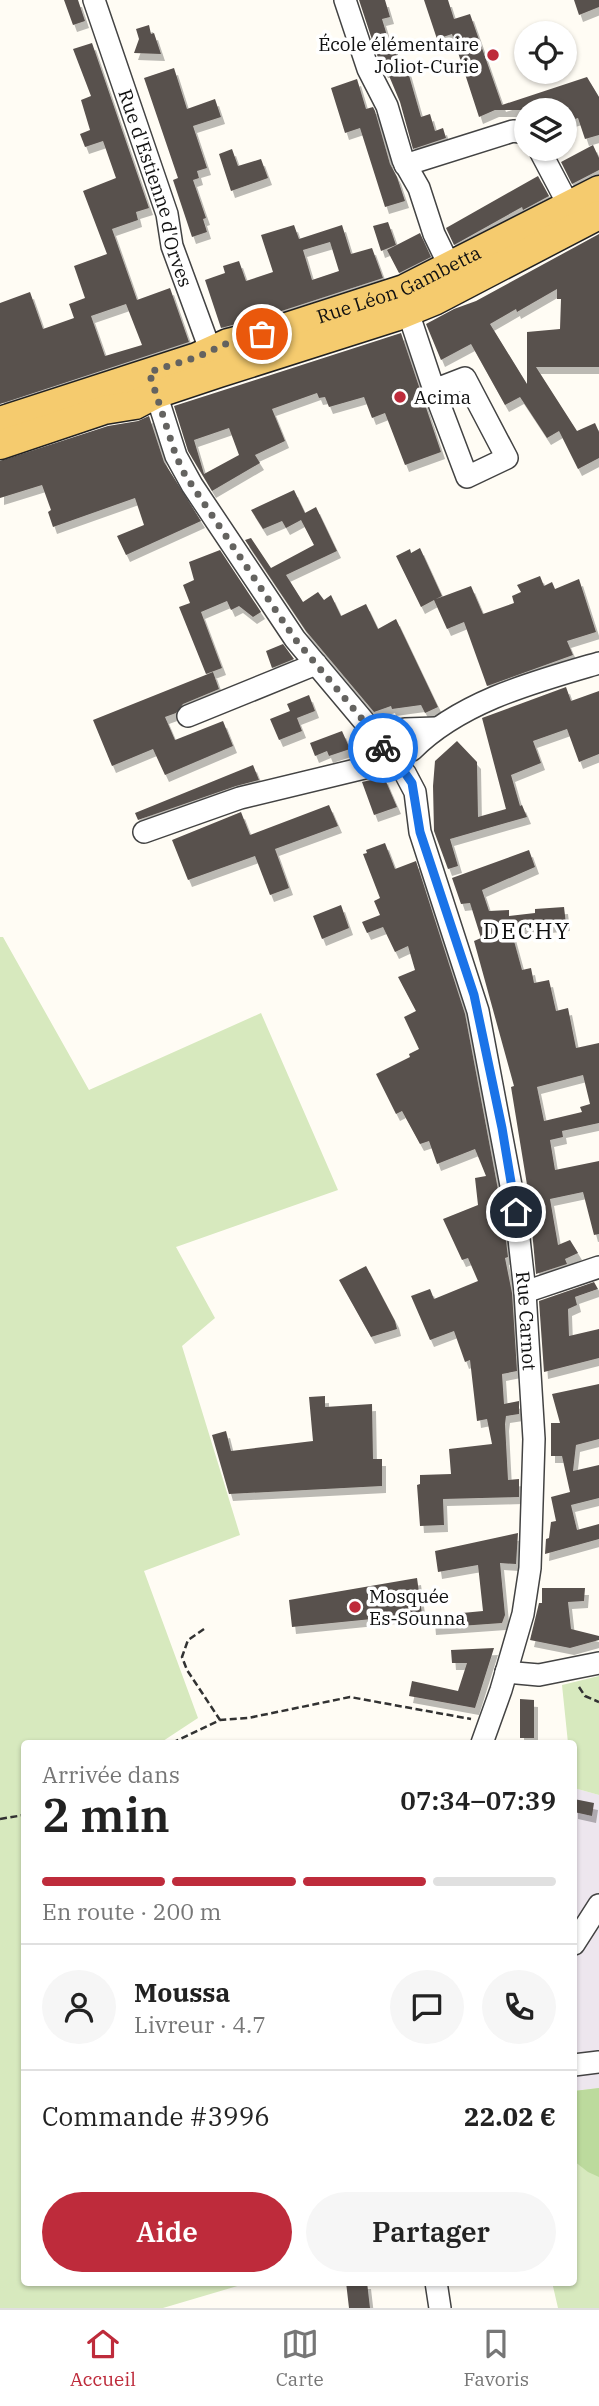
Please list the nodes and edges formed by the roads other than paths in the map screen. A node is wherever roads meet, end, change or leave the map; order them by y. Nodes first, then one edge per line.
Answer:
1 (94, 0) edge
2 (345, 0) edge
3 (514, 131) edge
4 (545, 161) edge
5 (405, 165) junction
6 (599, 190) edge
7 (599, 195) edge
8 (599, 203) edge
9 (568, 204) junction
10 (599, 215) edge
11 (450, 267) junction
12 (408, 312) junction
13 (215, 362) junction
14 (153, 383) junction
15 (434, 390) dead end
16 (0, 421) edge
17 (0, 429) edge
18 (0, 437) edge
19 (0, 445) edge
20 (599, 663) edge
21 (316, 664) junction
22 (188, 716) dead end
23 (436, 728) junction
24 (374, 735) junction
25 (399, 767) junction
26 (144, 832) dead end
27 (599, 1267) edge
28 (525, 1292) junction
29 (599, 1663) edge
30 (506, 1672) junction
31 (483, 1740) edge
32 (599, 1905) edge
33 (577, 1939) edge
34 (599, 2062) edge
35 (577, 2065) edge
36 (436, 2286) edge
37 (439, 2308) edge

1 - 13 street, Rue d'Estienne d'Orves
2 - 5 street
3 - 5 street
4 - 9 street
5 - 11 street
6 - 9 main road, Rue Léon Gambetta
7 - 13 street
8 - 13 street
9 - 11 main road, Rue Léon Gambetta
10 - 12 main road, Rue Léon Gambetta
11 - 13 main road, Rue Léon Gambetta
12 - 13 main road, Rue Léon Gambetta
12 - 15 street
13 - 14 main road, Rue Léon Gambetta
14 - 16 main road
14 - 17 street
14 - 18 street
14 - 19 main road
14 - 21 street, Rue Carnot
20 - 23 street
21 - 22 street
21 - 24 street, Rue Carnot
23 - 24 street
23 - 25 street
24 - 25 street, Rue Carnot
25 - 26 street
25 - 28 street, Rue Carnot
27 - 28 street
28 - 30 street, Rue Carnot
29 - 30 street
30 - 31 street, Rue Carnot
32 - 33 street
34 - 35 street
36 - 37 street

